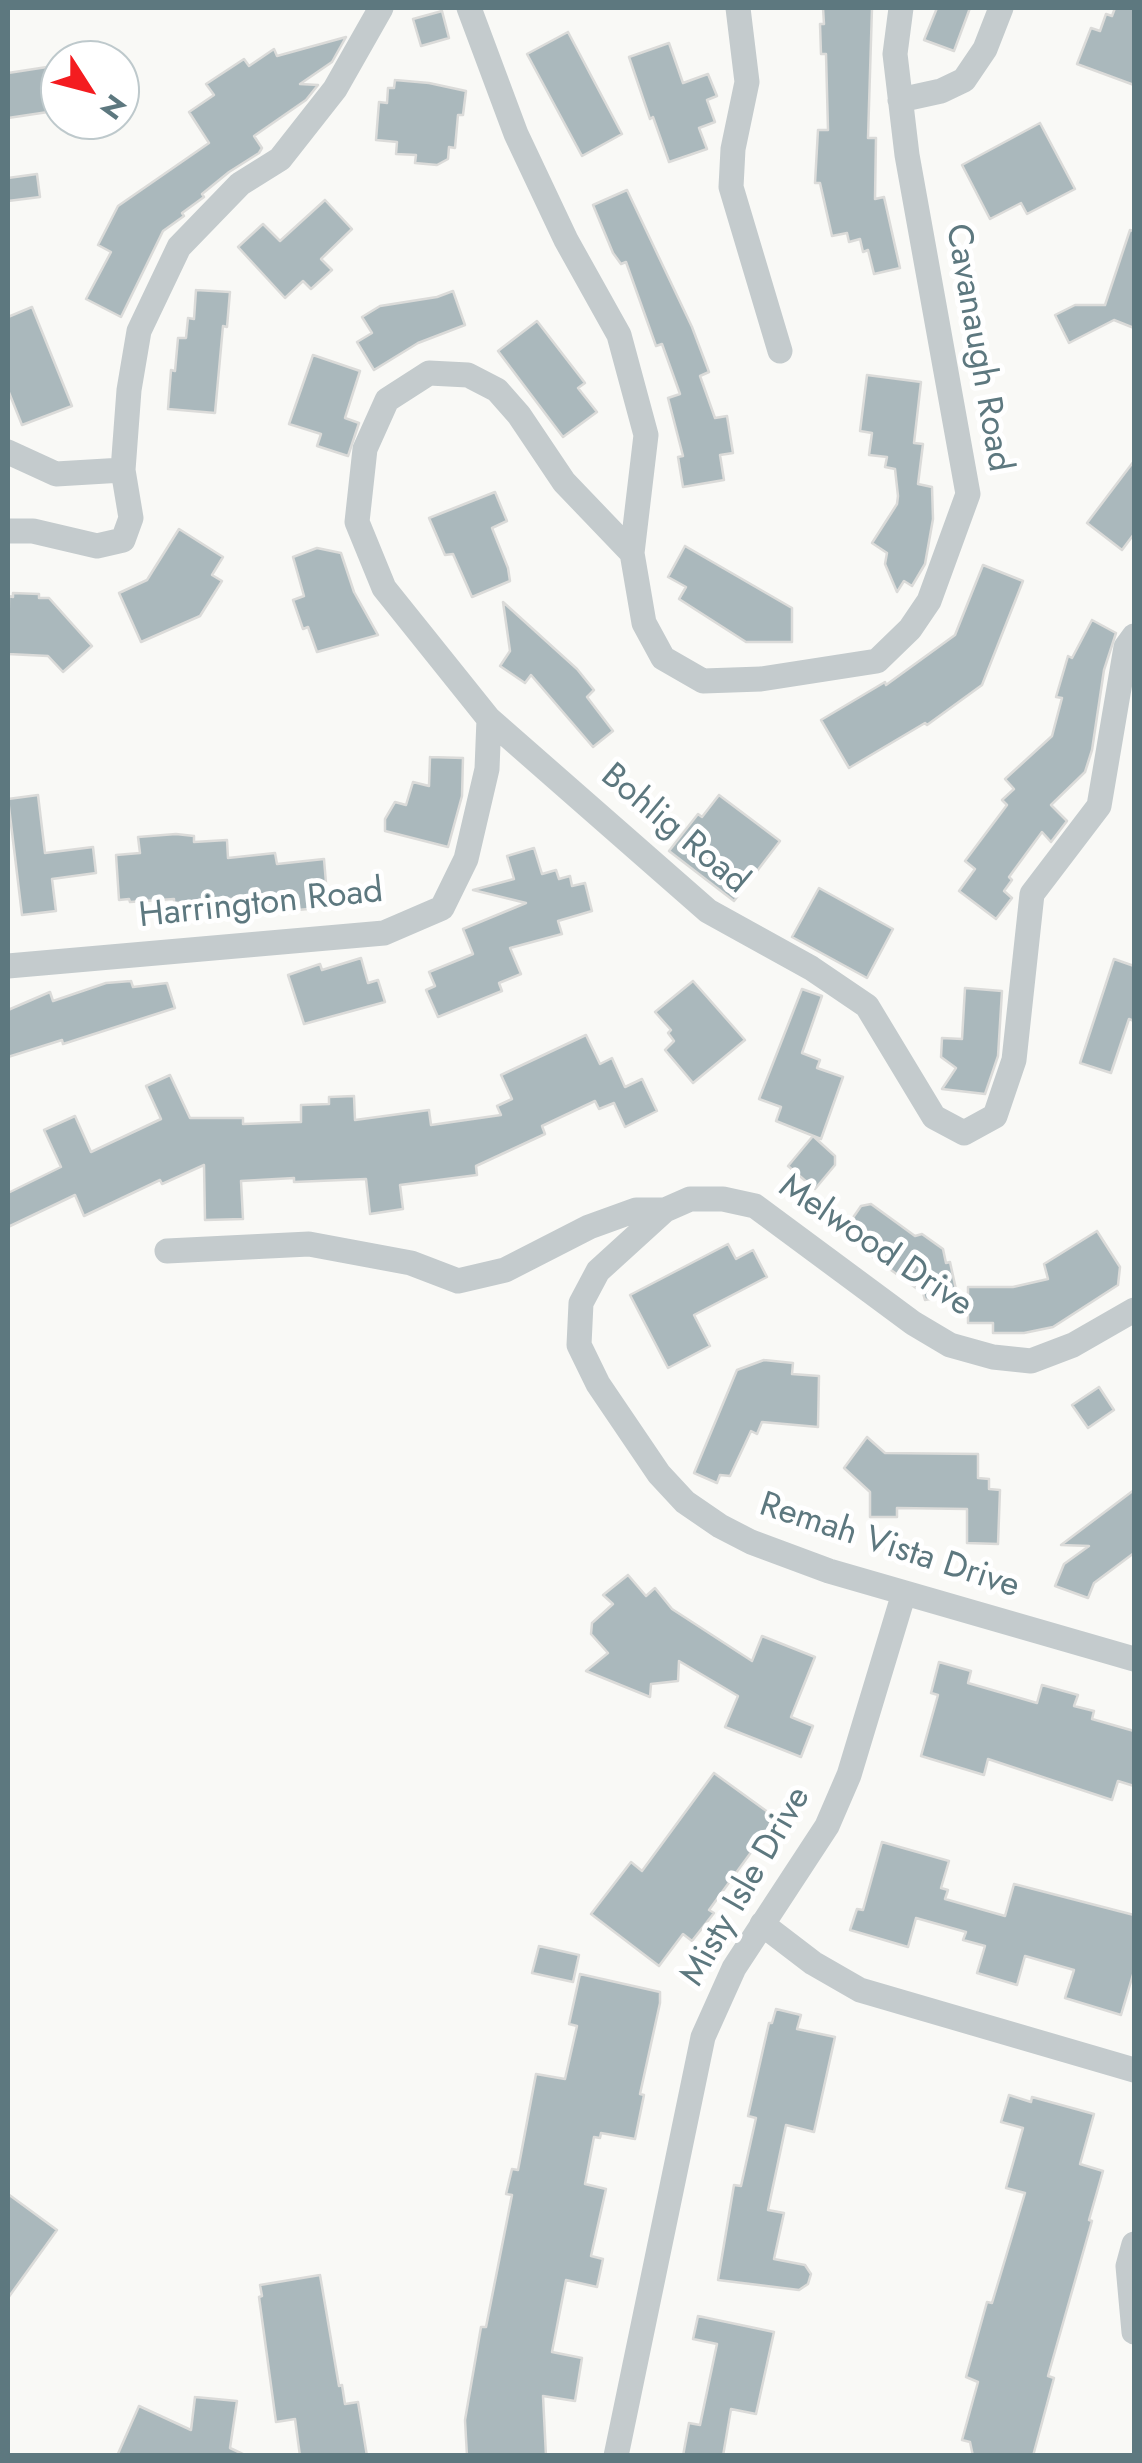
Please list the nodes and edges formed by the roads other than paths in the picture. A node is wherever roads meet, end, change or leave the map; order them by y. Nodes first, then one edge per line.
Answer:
1 (380, 8) edge
2 (469, 8) edge
3 (738, 8) edge
4 (900, 8) edge
5 (1001, 8) edge
6 (900, 100) junction
7 (780, 351) dead end
8 (8, 452) edge
9 (123, 470) junction
10 (8, 531) edge
11 (632, 553) junction
12 (1134, 636) edge
13 (489, 719) junction
14 (8, 966) edge
15 (664, 1210) junction
16 (167, 1251) dead end
17 (1134, 1310) edge
18 (904, 1593) junction
19 (1134, 1659) edge
20 (762, 1924) junction
21 (1134, 2070) edge
22 (1134, 2244) edge
23 (1134, 2332) edge
24 (616, 2456) edge

1 - 9 street
2 - 11 street, Cavanaugh Road
3 - 7 street
4 - 6 street, Cavanaugh Road
5 - 6 street
6 - 11 street, Cavanaugh Road
8 - 9 street
9 - 10 street
11 - 13 street, Bohlig Road
12 - 13 street, Bohlig Road
13 - 14 street, Harrington Road
15 - 16 street, Melwood Drive
15 - 17 street, Melwood Drive
15 - 18 street, Remah Vista Drive
18 - 19 street, Remah Vista Drive
18 - 20 street, Misty Isle Drive
20 - 21 street
20 - 24 street, Misty Isle Drive
22 - 23 street

